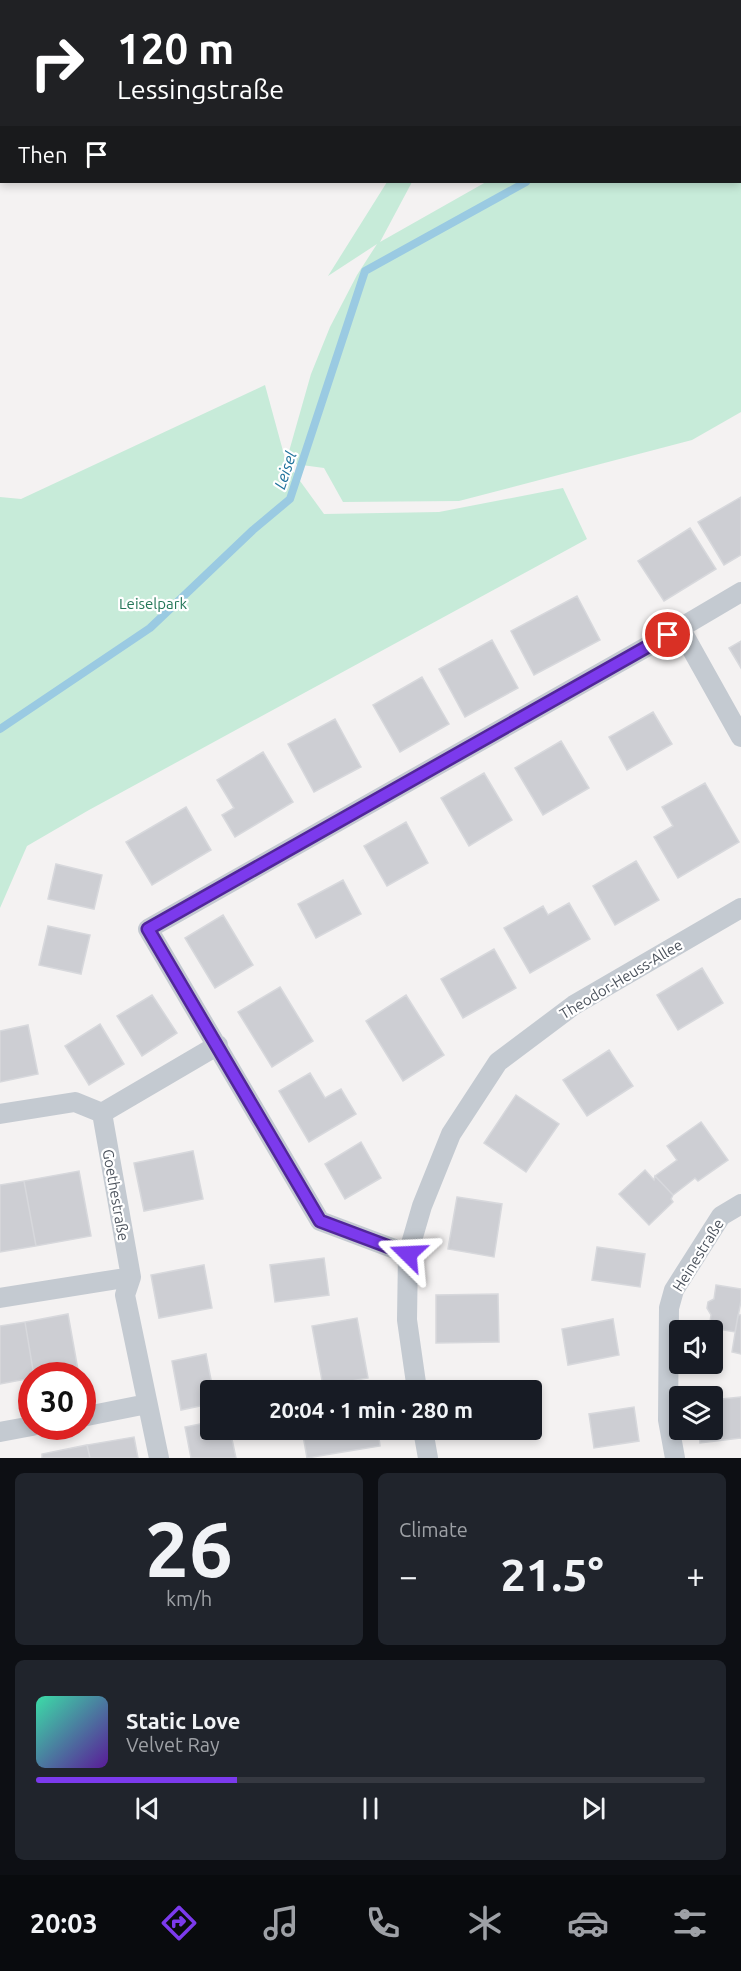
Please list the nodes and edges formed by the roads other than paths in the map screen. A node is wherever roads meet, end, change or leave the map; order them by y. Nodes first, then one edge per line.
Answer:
1 (741, 592) edge
2 (680, 628) junction
3 (741, 737) edge
4 (741, 908) edge
5 (218, 1045) junction
6 (102, 1113) junction
7 (0, 1114) edge
8 (741, 1204) edge
9 (408, 1254) junction
10 (131, 1277) junction
11 (0, 1298) edge
12 (415, 1380) edge
13 (147, 1404) junction
14 (96, 1414) edge
15 (18, 1429) edge
16 (0, 1432) edge
17 (425, 1440) edge
18 (159, 1458) edge
19 (428, 1458) edge
20 (675, 1458) edge

1 - 2 street
2 - 3 street
2 - 5 street
4 - 9 street, Theodor-Heuss-Allee
5 - 6 street
5 - 9 street
6 - 7 street
6 - 10 street, Goethestraße
8 - 20 street, Heinestraße
9 - 12 street, Theodor-Heuss-Allee
10 - 11 street
10 - 13 street, Goethestraße
13 - 14 street
13 - 18 street, Goethestraße
15 - 16 street
17 - 19 street

